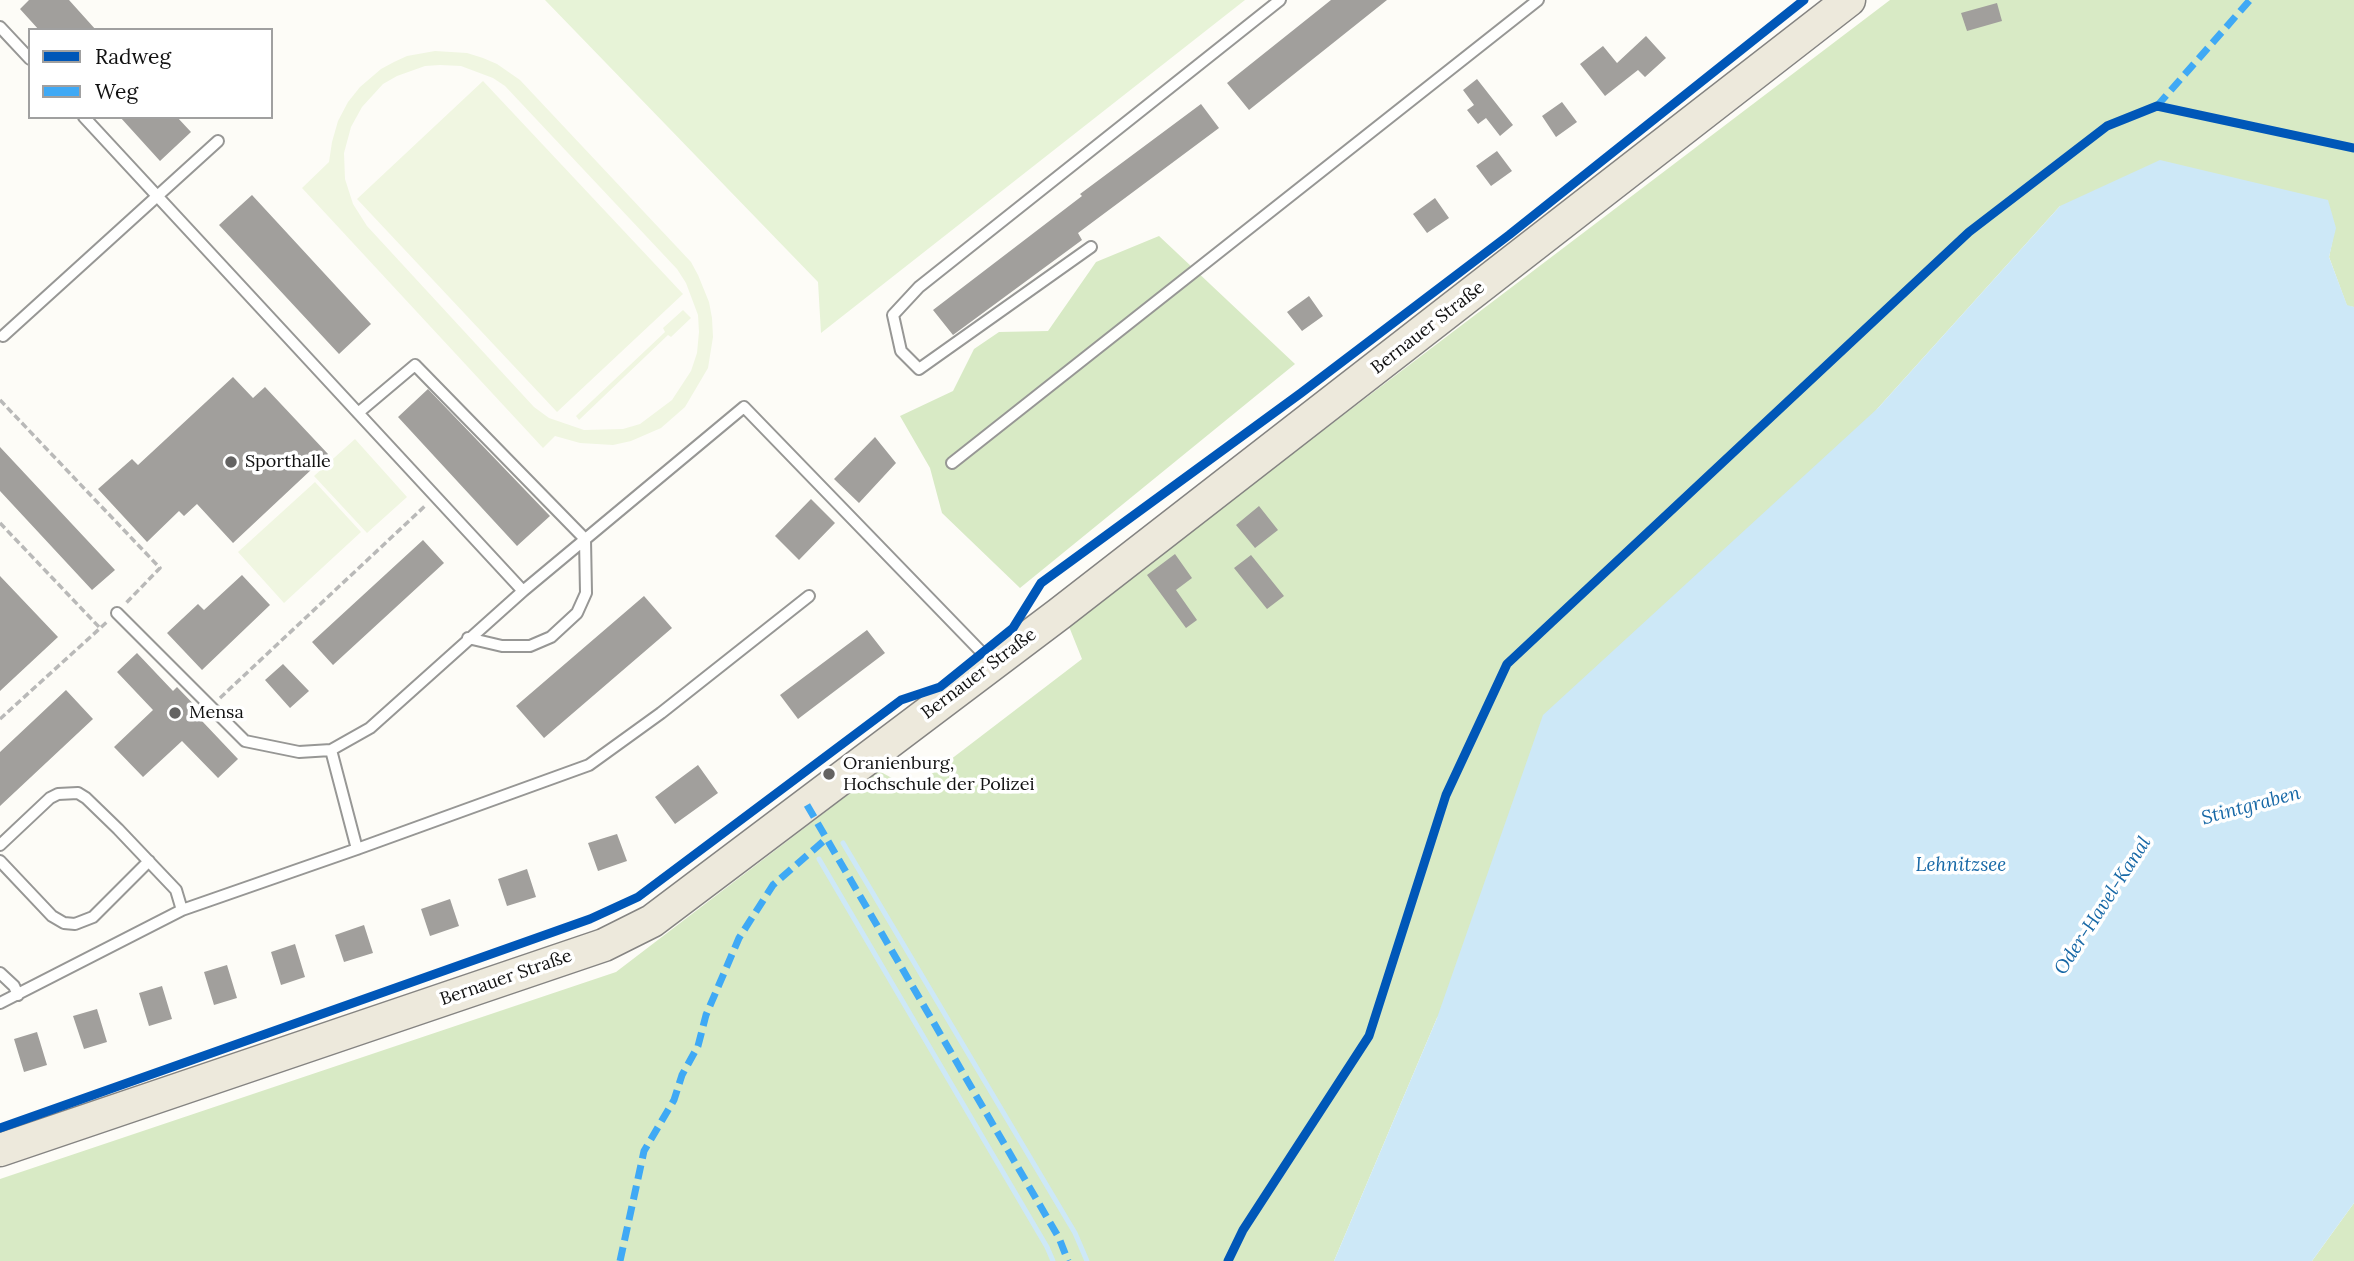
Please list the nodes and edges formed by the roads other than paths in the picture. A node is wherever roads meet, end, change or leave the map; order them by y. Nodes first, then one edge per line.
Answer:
1 (1280, 0) edge
2 (1538, 0) edge
3 (1849, 0) edge
4 (0, 27) edge
5 (28, 57) edge
6 (86, 119) edge
7 (218, 141) dead end
8 (159, 197) junction
9 (1091, 247) dead end
10 (3, 336) dead end
11 (358, 413) junction
12 (952, 463) dead end
13 (585, 539) junction
14 (523, 591) junction
15 (809, 596) dead end
16 (117, 613) road end
17 (468, 638) junction
18 (993, 663) junction
19 (331, 750) junction
20 (0, 845) edge
21 (358, 849) junction
22 (0, 861) edge
23 (149, 861) junction
24 (182, 910) junction
25 (0, 973) edge
26 (18, 995) junction
27 (0, 1003) edge
28 (0, 1150) edge

1 - 9 lane
2 - 12 lane
3 - 18 main road, Bernauer Straße
4 - 5 lane
6 - 8 lane
7 - 8 lane
8 - 10 lane
8 - 11 lane
11 - 13 lane
11 - 14 lane
13 - 14 lane
13 - 17 lane
13 - 18 lane
14 - 17 lane
15 - 21 lane
16 - 19 lane
17 - 19 lane
18 - 28 main road, Bernauer Straße
19 - 21 lane
20 - 23 lane
21 - 24 lane
22 - 23 lane
23 - 24 lane
24 - 26 lane
25 - 26 lane
26 - 27 lane

